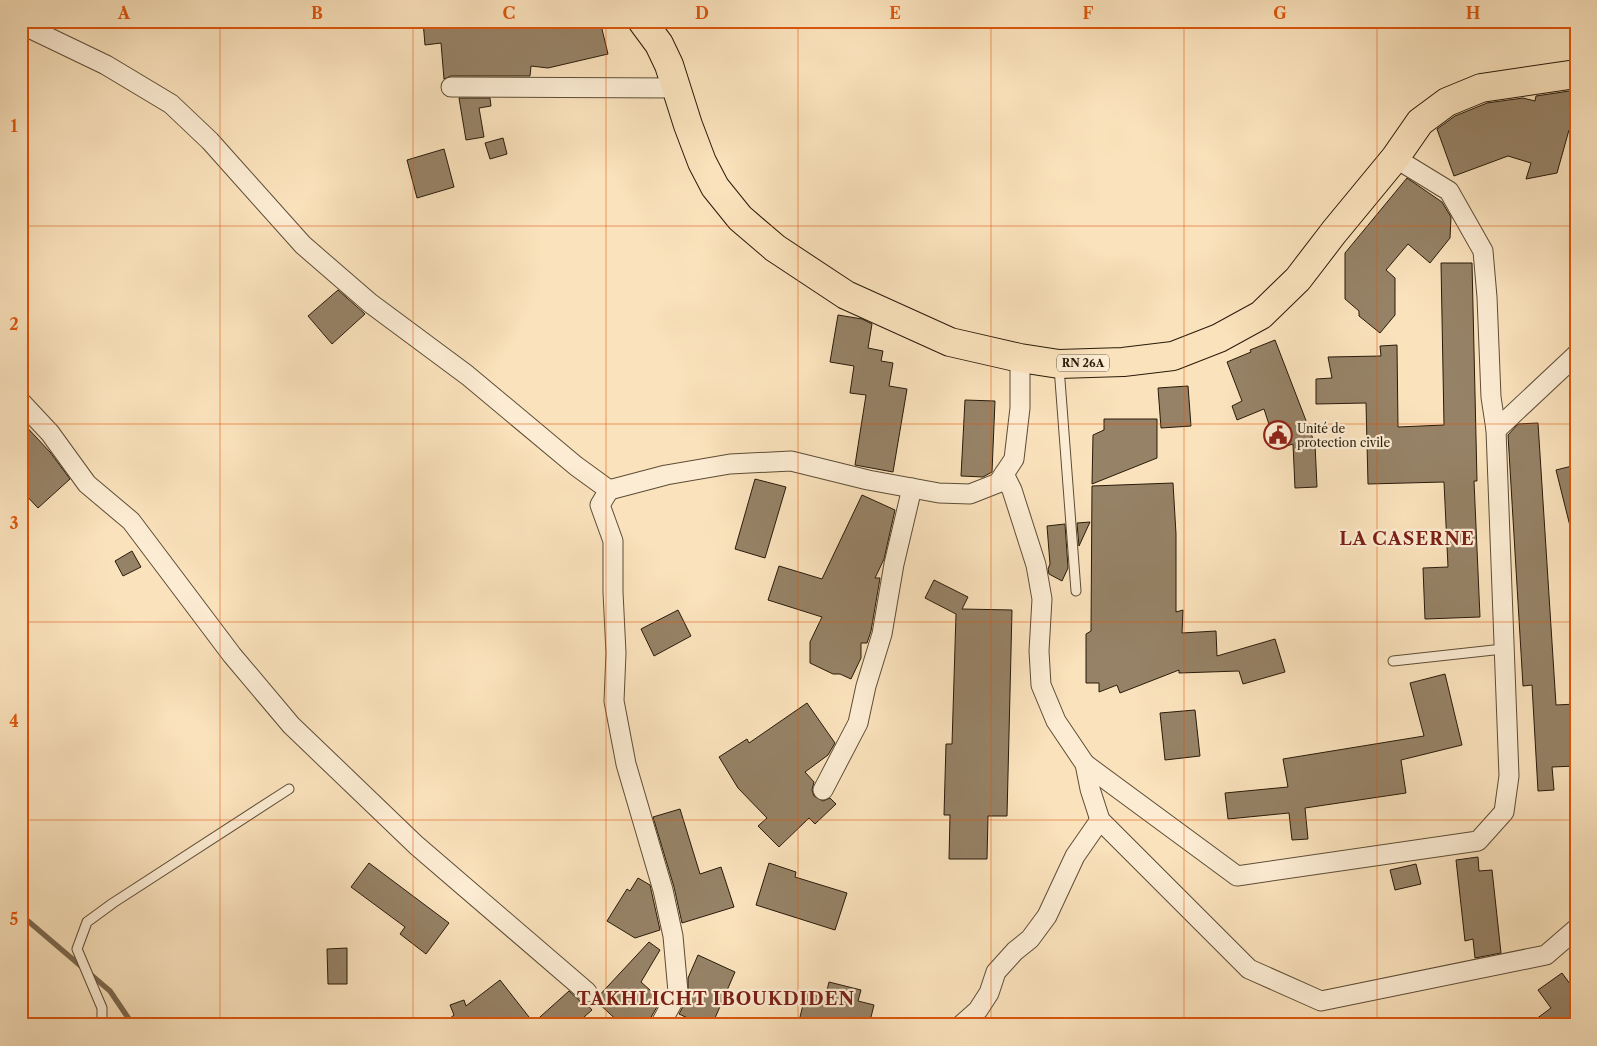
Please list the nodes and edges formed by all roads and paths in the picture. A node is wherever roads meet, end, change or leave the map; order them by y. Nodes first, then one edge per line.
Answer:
1 (642, 21) edge
2 (21, 23) edge
3 (1576, 74) edge
4 (452, 87) dead end
5 (675, 88) junction
6 (1395, 158) junction
7 (1576, 355) edge
8 (1020, 358) junction
9 (1058, 364) junction
10 (21, 402) edge
11 (1496, 430) junction
12 (1004, 474) junction
13 (912, 488) junction
14 (609, 490) junction
15 (1076, 591) dead end
16 (1502, 649) junction
17 (1393, 661) dead end
18 (1085, 764) junction
19 (289, 790) dead end
20 (823, 790) dead end
21 (1100, 820) junction
22 (1576, 929) edge
23 (587, 992) dead end
24 (102, 1025) edge
25 (660, 1025) edge
26 (961, 1025) edge

1 - 5 main road, RN 26A
2 - 14 street
3 - 6 main road, RN 26A
4 - 5 street
5 - 8 main road, RN 26A
6 - 9 main road, RN 26A
6 - 11 street
7 - 11 street
8 - 9 main road, RN 26A
8 - 12 street
9 - 15 lane
10 - 23 street
11 - 16 street
12 - 13 street
12 - 18 street
13 - 14 street
13 - 20 street
14 - 25 street
16 - 17 lane
16 - 18 street
18 - 21 street
19 - 24 lane
21 - 22 street
21 - 26 street

